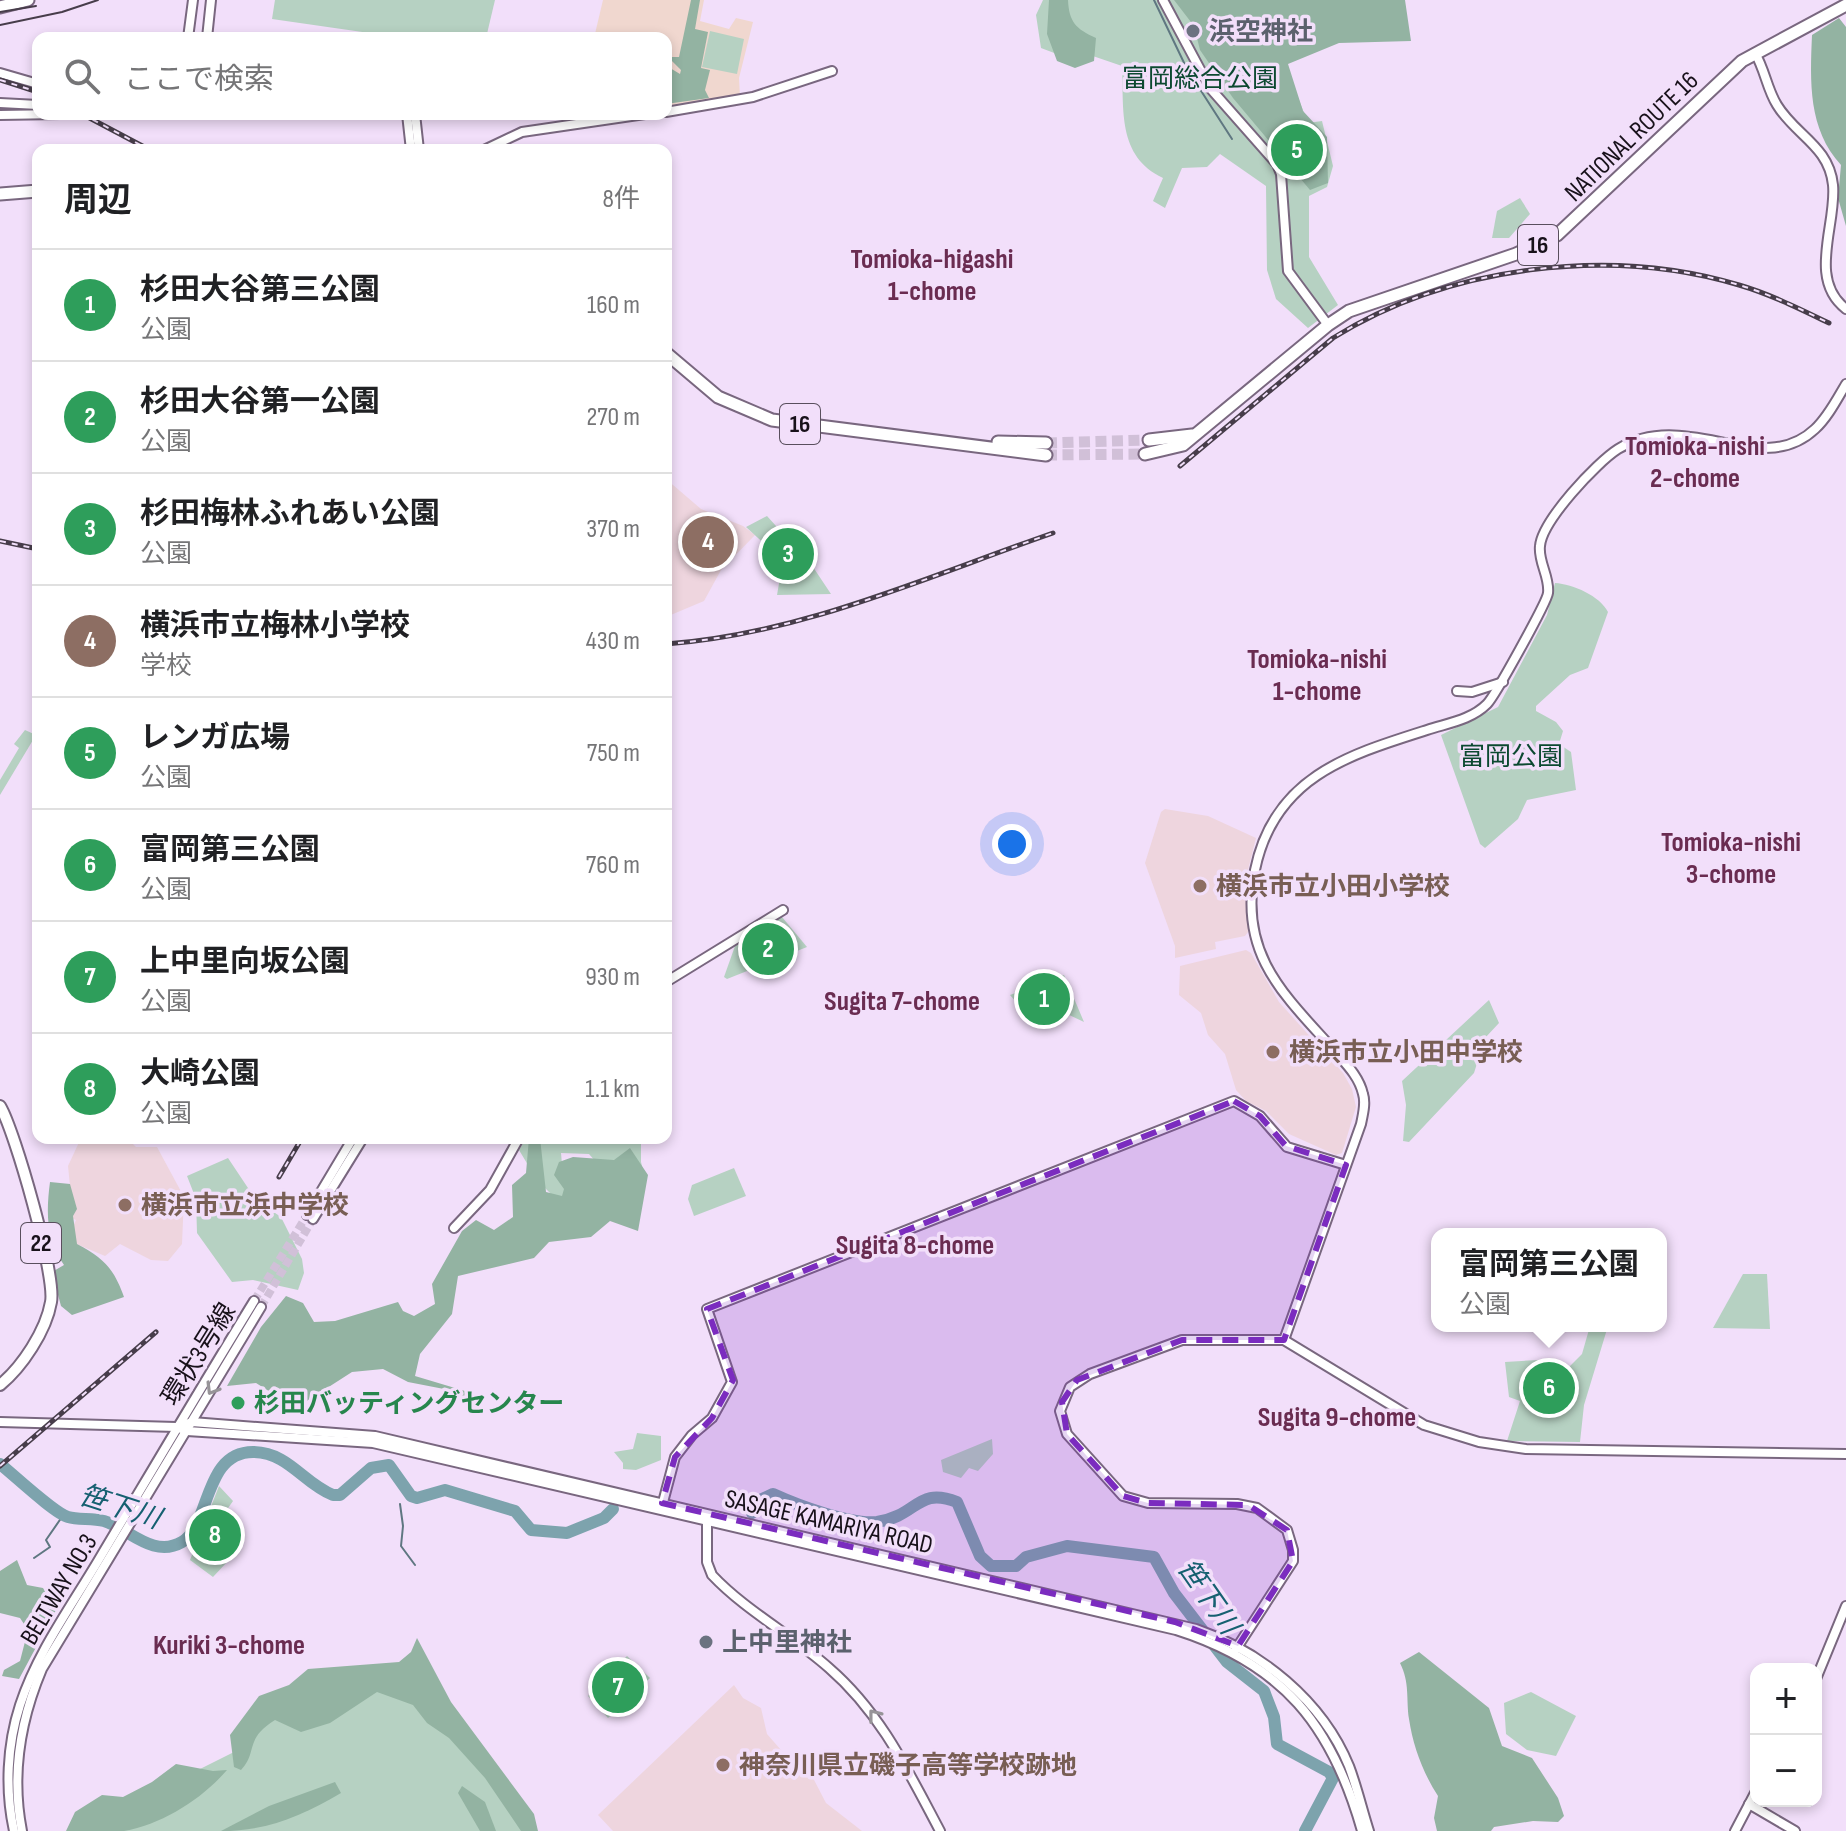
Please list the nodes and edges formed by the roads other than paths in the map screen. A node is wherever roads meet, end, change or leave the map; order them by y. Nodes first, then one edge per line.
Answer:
1 (28, 0) edge
2 (193, 0) edge
3 (211, 0) edge
4 (1163, 0) edge
5 (1846, 5) edge
6 (0, 7) edge
7 (189, 32) edge
8 (208, 32) edge
9 (1755, 53) junction
10 (832, 71) dead end
11 (0, 73) edge
12 (32, 82) edge
13 (0, 103) edge
14 (32, 105) edge
15 (672, 111) edge
16 (32, 114) edge
17 (0, 115) edge
18 (408, 120) edge
19 (416, 120) edge
20 (604, 120) edge
21 (410, 144) edge
22 (418, 144) edge
23 (497, 144) edge
24 (32, 188) edge
25 (0, 191) edge
26 (1846, 309) edge
27 (1328, 325) junction
28 (672, 358) edge
29 (1846, 384) edge
30 (1199, 433) junction
31 (1149, 440) tunnel mouth
32 (1046, 449) tunnel mouth
33 (1145, 454) tunnel mouth
34 (1504, 681) junction
35 (1457, 691) dead end
36 (783, 910) dead end
37 (672, 978) edge
38 (0, 1106) edge
39 (350, 1144) edge
40 (359, 1144) edge
41 (516, 1144) edge
42 (1346, 1165) junction
43 (454, 1228) dead end
44 (1284, 1340) junction
45 (0, 1385) edge
46 (0, 1422) edge
47 (176, 1427) junction
48 (189, 1427) junction
49 (1846, 1454) edge
50 (662, 1507) junction
51 (707, 1517) junction
52 (126, 1522) junction
53 (116, 1538) junction
54 (1846, 1606) edge
55 (1236, 1650) junction
56 (1822, 1664) edge
57 (1749, 1804) joint
58 (14, 1831) edge
59 (22, 1831) edge
60 (940, 1831) edge
61 (1362, 1831) edge
62 (1369, 1831) edge
63 (1735, 1831) edge
64 (1795, 1831) edge

1 - 6 highway
2 - 7 street
3 - 8 street
4 - 27 street
5 - 9 highway, NATIONAL ROUTE 16 / 16
9 - 26 street
9 - 27 highway, NATIONAL ROUTE 16 / 16
10 - 15 street
11 - 12 street
13 - 14 street
16 - 17 street
18 - 21 street
19 - 22 street
20 - 23 street
24 - 25 highway
27 - 30 highway, NATIONAL ROUTE 16 / 16
28 - 32 highway, 16
29 - 34 street
30 - 31 highway
30 - 33 highway, NATIONAL ROUTE 16 / 16
34 - 35 street
34 - 42 street
36 - 37 street
38 - 45 main road, 22
39 - 40 street
41 - 43 street
42 - 44 street
42 - 50 street
44 - 49 street
44 - 55 street
46 - 47 street, SASAGE KAMARIYA ROAD
47 - 48 street, SASAGE KAMARIYA ROAD
47 -> 48 street, 環状3号線
47 - 52 street, BELTWAY NO.3
48 - 50 street, SASAGE KAMARIYA ROAD
48 - 52 street, BELTWAY NO.3
50 - 51 street, SASAGE KAMARIYA ROAD
51 - 55 street, SASAGE KAMARIYA ROAD
51 - 55 street, SASAGE KAMARIYA ROAD
60 -> 51 street
52 - 53 street, BELTWAY NO.3
53 - 58 street, BELTWAY NO.3
53 - 59 street, BELTWAY NO.3
54 - 56 street
55 - 61 street, SASAGE KAMARIYA ROAD
55 - 62 street, SASAGE KAMARIYA ROAD
57 - 63 street
57 - 64 street

